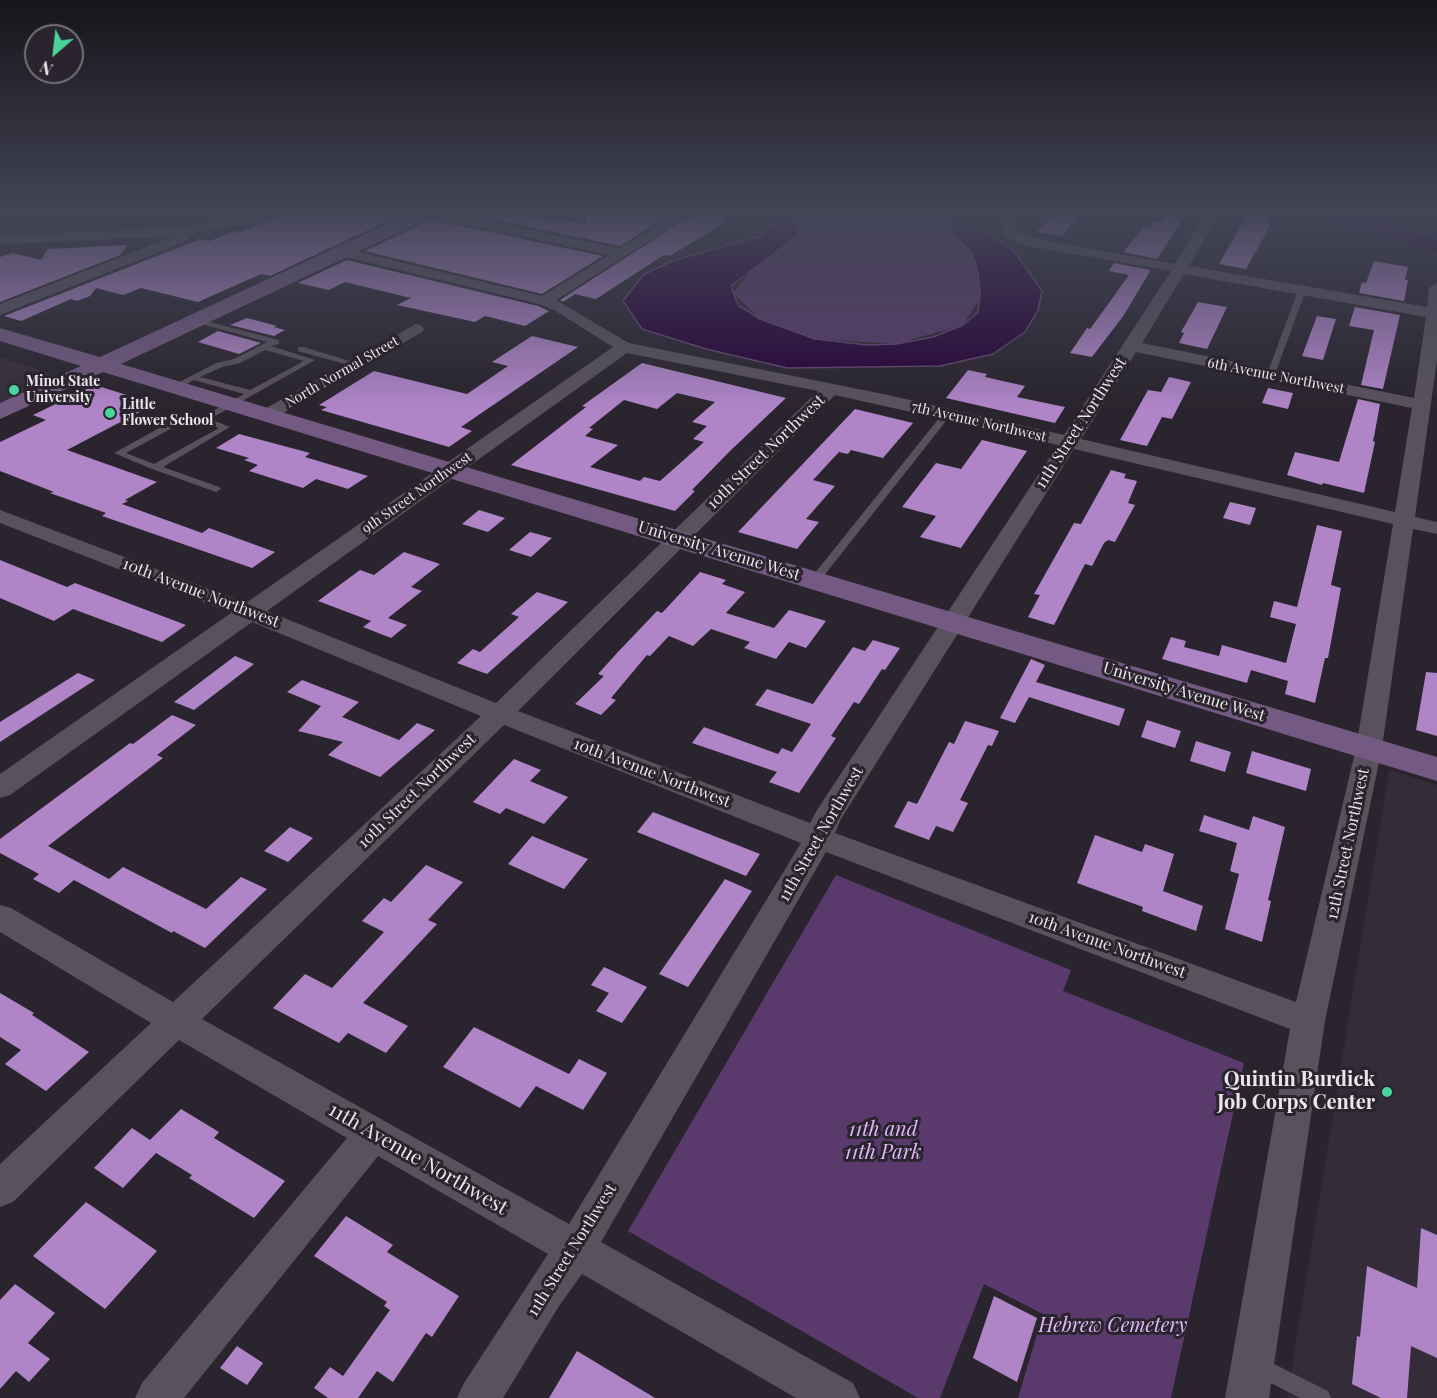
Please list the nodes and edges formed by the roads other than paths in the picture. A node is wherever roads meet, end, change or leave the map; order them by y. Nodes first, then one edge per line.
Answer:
1 (75, 280) edge
2 (281, 280) edge
3 (458, 280) edge
4 (577, 280) edge
5 (1173, 280) edge
6 (1245, 280) edge
7 (1302, 290) junction
8 (544, 301) junction
9 (1436, 305) edge
10 (0, 310) edge
11 (196, 320) junction
12 (416, 329) dead end
13 (0, 334) edge
14 (274, 342) junction
15 (1131, 346) junction
16 (264, 347) junction
17 (624, 347) junction
18 (355, 364) junction
19 (101, 365) junction
20 (1271, 374) junction
21 (831, 389) junction
22 (218, 397) junction
23 (1422, 405) junction
24 (0, 412) edge
25 (947, 414) junction
26 (1067, 443) junction
27 (155, 467) junction
28 (450, 470) junction
29 (216, 489) dead end
30 (0, 516) edge
31 (1404, 520) junction
32 (1437, 528) edge
33 (678, 539) junction
34 (815, 580) junction
35 (249, 612) junction
36 (954, 622) junction
37 (498, 713) junction
38 (1369, 748) junction
39 (1437, 769) edge
40 (0, 788) edge
41 (819, 838) junction
42 (0, 917) edge
43 (177, 1021) junction
44 (1308, 1021) junction
45 (374, 1133) junction
46 (0, 1189) edge
47 (574, 1250) junction
48 (1254, 1364) junction
49 (157, 1398) edge
50 (480, 1398) edge
51 (838, 1398) edge
52 (1247, 1398) edge
53 (1321, 1398) edge

1 - 10 street
2 - 11 street
3 - 8 street
4 - 8 street
5 - 15 street, 11th Street Northwest
6 - 7 street
7 - 9 street
7 - 20 lane
8 - 17 street
9 - 23 street, 12th Street Northwest
11 - 14 lane
11 - 19 street
12 - 18 street, North Normal Street
13 - 19 street, University Avenue West
14 - 16 lane
14 - 18 lane
15 - 20 street, 6th Avenue Northwest
15 - 26 street, 11th Street Northwest
16 - 22 lane
16 - 22 lane
17 - 21 street, 7th Avenue Northwest
17 - 28 street, 9th Street Northwest
18 - 22 street, North Normal Street
19 - 22 street, University Avenue West
19 - 24 street
20 - 23 street, 6th Avenue Northwest
21 - 25 street, 7th Avenue Northwest
21 - 33 street, 10th Street Northwest
22 - 27 lane
22 - 27 lane
22 - 28 street, University Avenue West
23 - 31 street, 12th Street Northwest
25 - 26 street, 7th Avenue Northwest
25 - 34 lane
26 - 31 street, 7th Avenue Northwest
26 - 36 street, 11th Street Northwest
27 - 29 lane
28 - 33 street, University Avenue West
28 - 35 street, 9th Street Northwest
30 - 35 street, 10th Avenue Northwest
31 - 32 street, 7th Avenue Northwest
31 - 38 street, 12th Street Northwest
33 - 34 street, University Avenue West
33 - 37 street, 10th Street Northwest
34 - 36 street, University Avenue West
35 - 37 street, 10th Avenue Northwest
35 - 40 street, 9th Street Northwest
36 - 38 street, University Avenue West
36 - 41 street, 11th Street Northwest
37 - 41 street, 10th Avenue Northwest
37 - 43 street, 10th Street Northwest
38 - 39 street, University Avenue West
38 - 44 street, 12th Street Northwest
41 - 44 street, 10th Avenue Northwest
41 - 47 street, 11th Street Northwest
42 - 43 street, 11th Avenue Northwest
43 - 45 street, 11th Avenue Northwest
43 - 46 street, 10th Street Northwest
44 - 48 street, 12th Street Northwest
45 - 47 street, 11th Avenue Northwest
45 - 49 street
47 - 50 street, 11th Street Northwest
47 - 51 street, 11th Avenue Northwest
48 - 52 street, 12th Street Northwest
48 - 53 lane

